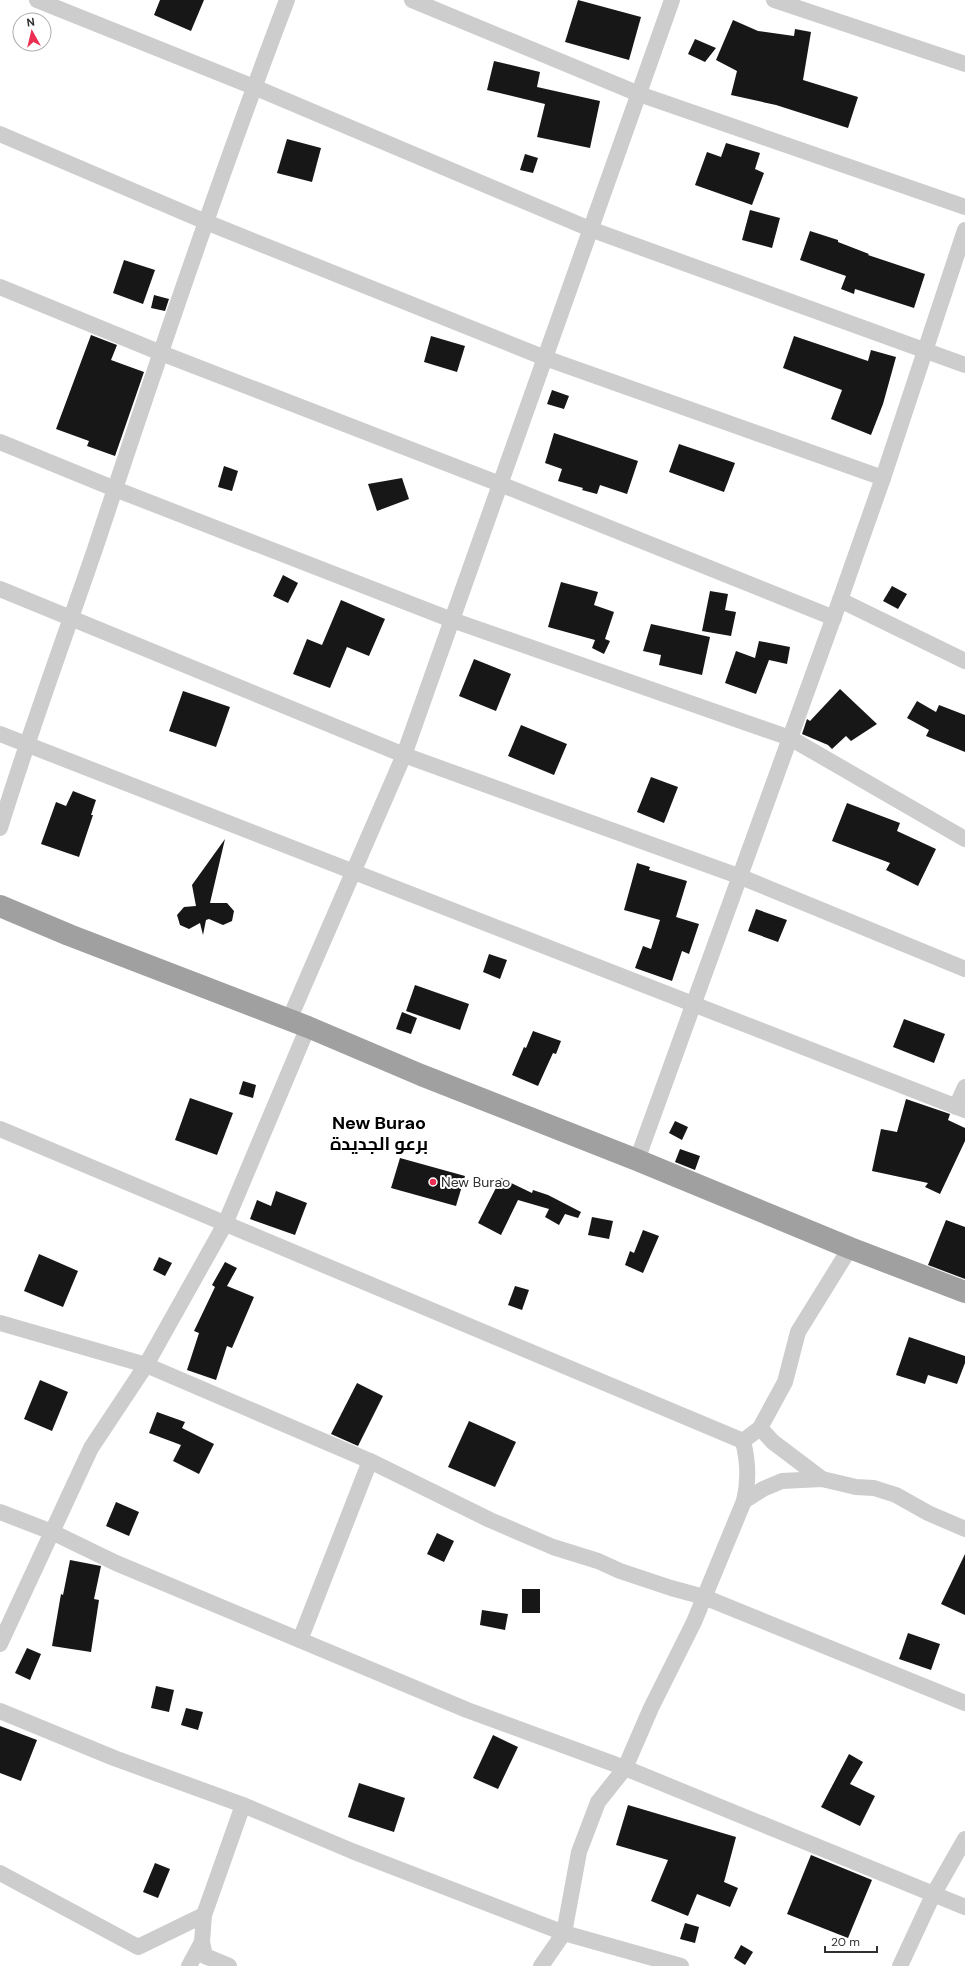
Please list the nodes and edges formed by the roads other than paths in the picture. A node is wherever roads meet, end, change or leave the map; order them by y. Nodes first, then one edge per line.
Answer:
1 (37, 0) edge
2 (287, 0) edge
3 (412, 0) edge
4 (672, 0) edge
5 (774, 0) edge
6 (965, 64) edge
7 (254, 86) junction
8 (639, 94) junction
9 (0, 134) edge
10 (965, 207) edge
11 (206, 222) junction
12 (590, 229) junction
13 (965, 230) edge
14 (0, 287) edge
15 (925, 350) junction
16 (160, 353) junction
17 (545, 358) junction
18 (965, 365) edge
19 (0, 442) edge
20 (883, 478) junction
21 (500, 484) junction
22 (114, 489) junction
23 (0, 589) edge
24 (840, 600) junction
25 (71, 618) junction
26 (834, 618) junction
27 (452, 620) junction
28 (965, 661) edge
29 (0, 734) edge
30 (790, 738) junction
31 (26, 744) junction
32 (404, 755) junction
33 (0, 828) edge
34 (965, 839) edge
35 (353, 872) junction
36 (741, 877) junction
37 (0, 906) edge
38 (965, 969) edge
39 (694, 1004) junction
40 (298, 1024) junction
41 (965, 1087) edge
42 (961, 1108) edge
43 (0, 1129) edge
44 (637, 1160) junction
45 (225, 1224) junction
46 (850, 1248) junction
47 (965, 1292) edge
48 (0, 1323) edge
49 (146, 1365) junction
50 (760, 1428) junction
51 (743, 1441) junction
52 (370, 1461) junction
53 (822, 1479) junction
54 (744, 1501) junction
55 (0, 1512) edge
56 (965, 1530) edge
57 (52, 1532) junction
58 (704, 1597) junction
59 (300, 1640) junction
60 (0, 1644) edge
61 (965, 1703) edge
62 (0, 1711) edge
63 (625, 1768) junction
64 (243, 1805) junction
65 (965, 1839) edge
66 (0, 1873) edge
67 (933, 1895) junction
68 (965, 1908) edge
69 (204, 1915) junction
70 (564, 1933) junction
71 (202, 1942) junction
72 (189, 1966) edge
73 (229, 1966) edge
74 (540, 1966) edge
75 (681, 1966) edge
76 (900, 1966) edge

1 - 7 street
2 - 7 street
3 - 8 street
4 - 8 street
5 - 6 street
7 - 11 street
7 - 12 street
8 - 10 street
8 - 12 street
9 - 11 street
11 - 16 street
11 - 17 street
12 - 15 street
12 - 17 street
13 - 15 street
14 - 16 street
15 - 18 street
15 - 20 street
16 - 21 street
16 - 22 street
17 - 20 street
17 - 21 street
19 - 22 street
20 - 24 street
21 - 26 street
21 - 27 street
22 - 25 street
22 - 27 street
23 - 25 street
24 - 26 street
24 - 28 street
25 - 31 street
25 - 32 street
26 - 30 street
27 - 30 street
27 - 32 street
29 - 31 street
30 - 34 street
30 - 36 street
31 - 33 street
31 - 35 street
32 - 35 street
32 - 36 street
35 - 39 street
35 - 40 street
36 - 38 street
36 - 39 street
37 - 40 highway
39 - 42 street
39 - 44 street
40 - 44 highway
40 - 45 street
41 - 42 street
43 - 45 street
44 - 46 highway
45 - 49 street
45 - 51 street
46 - 47 highway
46 - 50 street
48 - 49 street
49 - 52 street
49 - 57 street
50 - 51 street
50 - 53 street
51 - 54 street
52 - 58 street
52 - 59 street
53 - 54 street
53 - 56 street
54 - 58 street
55 - 57 street
57 - 59 street
57 - 60 street
58 - 61 street
58 - 63 street
59 - 63 street
62 - 64 street
63 - 67 street
63 - 70 street
64 - 69 street
64 - 70 street
65 - 67 street
66 - 69 street
67 - 68 street
67 - 76 street
69 - 71 street
70 - 74 street
70 - 75 street
71 - 72 street
71 - 73 street

